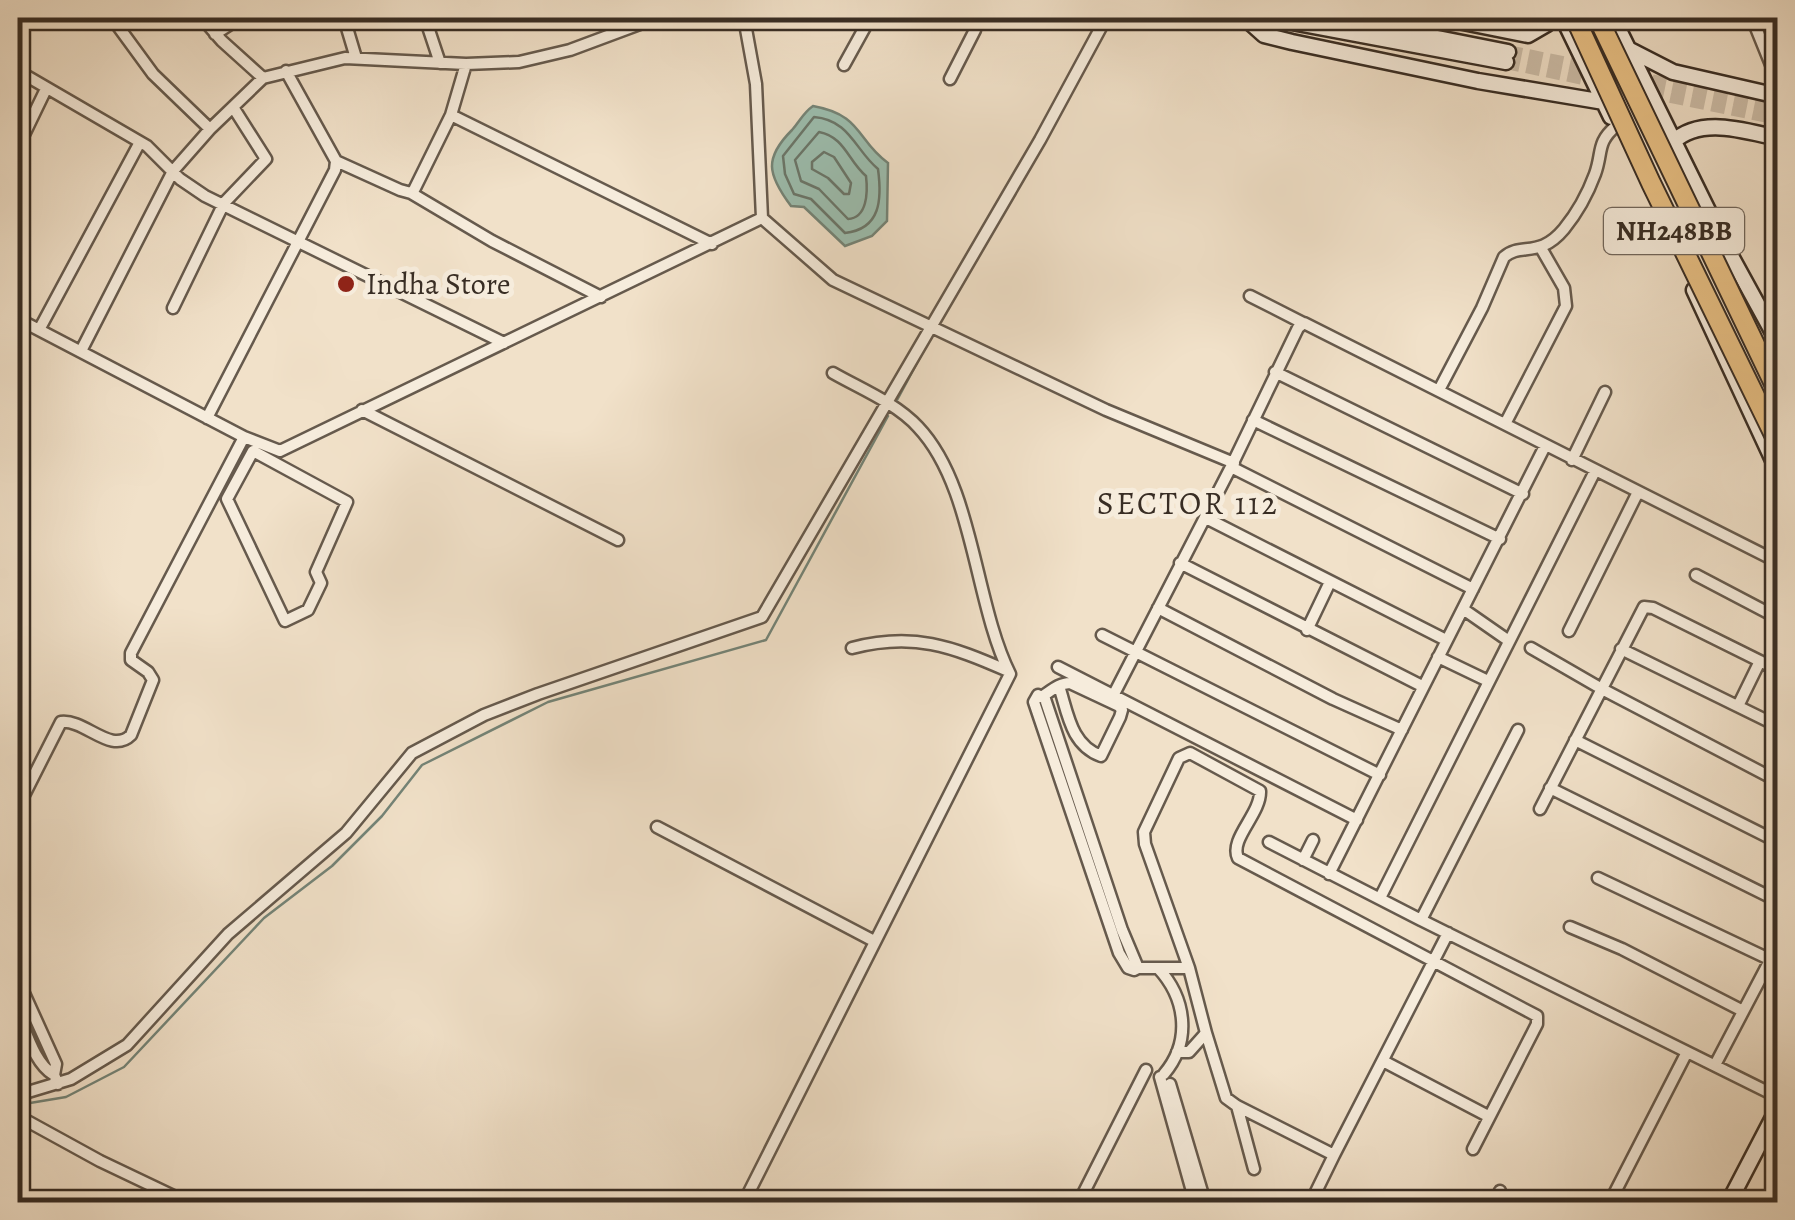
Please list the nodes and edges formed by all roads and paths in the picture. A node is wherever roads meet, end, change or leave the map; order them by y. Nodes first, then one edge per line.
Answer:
1 (112, 18) edge
2 (202, 18) edge
3 (240, 18) edge
4 (344, 18) edge
5 (425, 18) edge
6 (440, 18) edge
7 (656, 18) edge
8 (744, 18) edge
9 (870, 18) edge
10 (976, 18) edge
11 (1106, 18) edge
12 (1244, 18) edge
13 (1270, 18) edge
14 (1337, 18) edge
15 (1443, 18) edge
16 (1552, 18) edge
17 (1563, 18) edge
18 (1575, 18) edge
19 (1598, 18) edge
20 (1613, 18) edge
21 (1752, 18) edge
22 (1766, 18) edge
23 (1758, 31) junction
24 (431, 32) junction
25 (215, 34) junction
26 (1629, 50) junction
27 (356, 58) junction
28 (440, 63) junction
29 (466, 64) junction
30 (844, 65) dead end
31 (18, 71) edge
32 (286, 71) junction
33 (263, 78) junction
34 (950, 78) dead end
35 (1778, 82) edge
36 (46, 89) junction
37 (1778, 96) edge
38 (1604, 102) junction
39 (232, 107) junction
40 (451, 114) junction
41 (1616, 126) junction
42 (210, 130) junction
43 (1778, 138) edge
44 (140, 142) junction
45 (1673, 142) junction
46 (18, 148) edge
47 (336, 162) junction
48 (173, 171) junction
49 (411, 193) junction
50 (224, 203) junction
51 (762, 218) junction
52 (298, 240) junction
53 (712, 244) junction
54 (1541, 248) junction
55 (1250, 296) dead end
56 (601, 297) junction
57 (173, 308) dead end
58 (18, 319) edge
59 (1303, 323) junction
60 (929, 327) junction
61 (39, 330) junction
62 (1778, 342) edge
63 (504, 343) junction
64 (81, 351) junction
65 (832, 372) dead end
66 (1276, 372) junction
67 (1440, 390) junction
68 (1605, 392) dead end
69 (1778, 392) edge
70 (886, 403) junction
71 (362, 410) junction
72 (206, 418) junction
73 (1253, 420) junction
74 (1505, 424) junction
75 (244, 437) junction
76 (1778, 442) edge
77 (1546, 446) junction
78 (270, 454) junction
79 (1572, 460) junction
80 (1232, 465) junction
81 (1595, 471) junction
82 (1778, 471) edge
83 (1638, 492) junction
84 (1523, 494) junction
85 (1206, 518) junction
86 (1500, 538) junction
87 (618, 540) dead end
88 (1778, 562) edge
89 (1180, 564) junction
90 (1696, 575) dead end
91 (1330, 582) junction
92 (1473, 589) junction
93 (1158, 608) junction
94 (1463, 608) junction
95 (1778, 618) edge
96 (1308, 630) junction
97 (1569, 630) dead end
98 (1102, 634) dead end
99 (1446, 640) junction
100 (1509, 641) junction
101 (852, 648) dead end
102 (1532, 648) dead end
103 (1620, 649) junction
104 (1136, 651) junction
105 (1438, 656) junction
106 (1760, 661) junction
107 (1058, 667) dead end
108 (1778, 670) edge
109 (1009, 671) junction
110 (1488, 681) junction
111 (1059, 686) junction
112 (1422, 686) junction
113 (1602, 689) junction
114 (1114, 694) junction
115 (1738, 706) junction
116 (1778, 726) edge
117 (1402, 730) junction
118 (1518, 730) dead end
119 (1575, 740) junction
120 (1380, 775) junction
121 (1778, 780) edge
122 (1550, 788) junction
123 (18, 807) edge
124 (1540, 809) dead end
125 (1357, 820) junction
126 (657, 827) dead end
127 (1312, 840) dead end
128 (1269, 842) dead end
129 (1778, 842) edge
130 (1303, 860) junction
131 (1329, 874) junction
132 (1598, 878) dead end
133 (1380, 898) junction
134 (1778, 901) edge
135 (1422, 920) junction
136 (1570, 927) dead end
137 (1448, 933) junction
138 (874, 941) junction
139 (1778, 945) edge
140 (1770, 959) junction
141 (1434, 960) junction
142 (1158, 968) junction
143 (1188, 968) junction
144 (18, 980) edge
145 (1743, 1012) junction
146 (18, 1014) edge
147 (1206, 1033) junction
148 (1177, 1052) junction
149 (1687, 1052) junction
150 (1383, 1061) junction
151 (1715, 1066) junction
152 (1146, 1070) dead end
153 (56, 1080) junction
154 (18, 1095) edge
155 (1778, 1096) edge
156 (1236, 1106) junction
157 (1173, 1113) junction
158 (1776, 1114) edge
159 (18, 1116) edge
160 (1488, 1116) junction
161 (1473, 1150) dead end
162 (1334, 1155) junction
163 (1254, 1169) dead end
164 (1500, 1191) dead end
165 (1732, 1198) edge
166 (186, 1202) edge
167 (744, 1202) edge
168 (1079, 1202) edge
169 (1195, 1202) edge
170 (1205, 1202) edge
171 (1312, 1202) edge
172 (1494, 1202) edge
173 (1610, 1202) edge
174 (1750, 1202) edge

1 - 42 street
2 - 25 street
3 - 25 street
4 - 27 street
5 - 24 street
6 - 24 street
7 - 29 street
8 - 51 street
9 - 30 street
10 - 34 street
11 - 60 street
12 - 38 street
13 - 14 street
15 - 16 street
17 - 38 street
18 - 76 highway, NH248BB, bridge
19 - 69 highway, NH248BB, bridge
20 - 26 street
21 - 23 street
22 - 23 street
23 - 35 street
24 - 28 street
25 - 33 street
26 - 37 street
26 - 45 street
27 - 28 street
27 - 32 street
28 - 29 street
29 - 40 street
31 - 36 street
32 - 33 street
32 - 47 street
33 - 39 street
36 - 44 street
36 - 46 street
38 - 41 street
39 - 42 street
39 - 50 street
40 - 49 street
40 - 53 street
41 - 54 street
41 - 82 street
42 - 48 street
43 - 45 street
44 - 48 street
44 - 61 street
45 - 62 street
47 - 49 street
47 - 52 street
48 - 50 street
48 - 64 street
49 - 56 street
50 - 52 street
50 - 57 street
51 - 53 street
51 - 60 street
52 - 63 street
52 - 72 street
53 - 56 street
54 - 67 street
54 - 74 street
55 - 59 street
56 - 63 street
58 - 61 street
59 - 66 street
59 - 67 street
60 - 70 street
60 - 80 street
61 - 64 street
63 - 71 street
64 - 72 street
65 - 70 street
66 - 73 street
66 - 84 street
67 - 74 street
68 - 79 street
70 - 109 street
70 - 153 street
71 - 78 street
71 - 87 street
72 - 75 street
73 - 80 street
73 - 86 street
74 - 77 street
75 - 78 street
75 - 123 street
77 - 79 street
77 - 84 street
78 - 78 street
79 - 81 street
80 - 85 street
80 - 92 street
81 - 83 street
81 - 100 street
83 - 88 street
83 - 97 street
84 - 86 street
85 - 89 street
85 - 91 street
86 - 92 street
89 - 93 street
89 - 96 street
90 - 95 street
91 - 96 street
91 - 99 street
92 - 94 street
93 - 104 street
93 - 117 street
94 - 99 street
94 - 100 street
96 - 112 street
98 - 104 street
99 - 105 street
100 - 110 street
101 - 109 street
102 - 113 street
103 - 106 street
103 - 113 street
103 - 115 street
104 - 114 street
104 - 120 street
105 - 110 street
105 - 112 street
106 - 108 street
106 - 115 street
107 - 114 street
109 - 138 street
110 - 133 street
111 - 111 street
111 - 142 street
112 - 117 street
113 - 119 street
113 - 121 street
114 - 125 street
115 - 116 street
117 - 120 street
118 - 135 street
119 - 122 street
119 - 129 street
120 - 125 street
122 - 124 street
122 - 134 street
125 - 131 street
126 - 138 street
127 - 130 street
128 - 130 street
130 - 131 street
131 - 133 street
132 - 140 street
133 - 135 street
135 - 137 street
136 - 145 street
137 - 141 street
137 - 149 street
138 - 167 street
139 - 140 street
140 - 145 street
141 - 143 street
141 - 150 street
141 - 160 street
142 - 143 street
142 - 148 street
143 - 147 street
144 - 153 street
145 - 151 street
146 - 153 street
147 - 148 street
147 - 156 street
148 - 157 street
149 - 151 street
149 - 173 street
150 - 160 street
150 - 162 street
151 - 155 street
152 - 168 street
153 - 154 street
156 - 162 street
156 - 163 street
157 - 169 street
157 - 170 street
158 - 165 street
159 - 166 street
160 - 161 street
162 - 171 street
164 - 172 street
165 - 174 street

